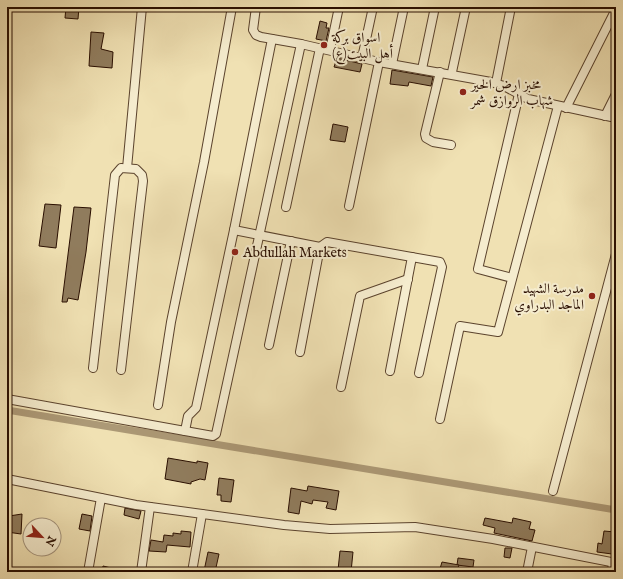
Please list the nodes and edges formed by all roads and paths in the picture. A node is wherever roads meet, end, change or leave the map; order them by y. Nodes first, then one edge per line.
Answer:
1 (142, 7) edge
2 (232, 7) edge
3 (256, 7) edge
4 (339, 7) edge
5 (372, 7) edge
6 (404, 7) edge
7 (435, 7) edge
8 (466, 7) edge
9 (511, 7) edge
10 (616, 9) edge
11 (272, 39) junction
12 (301, 44) junction
13 (320, 48) junction
14 (330, 50) junction
15 (362, 58) junction
16 (378, 62) junction
17 (392, 64) junction
18 (422, 69) junction
19 (440, 72) junction
20 (452, 72) dead end
21 (496, 83) junction
22 (519, 94) junction
23 (616, 94) edge
24 (562, 107) junction
25 (605, 116) junction
26 (616, 118) edge
27 (451, 145) dead end
28 (128, 168) junction
29 (349, 206) dead end
30 (286, 207) dead end
31 (234, 230) junction
32 (260, 235) junction
33 (291, 241) junction
34 (320, 247) junction
35 (616, 254) edge
36 (412, 257) junction
37 (512, 278) junction
38 (408, 279) junction
39 (269, 345) dead end
40 (300, 352) dead end
41 (93, 368) dead end
42 (121, 370) dead end
43 (390, 371) dead end
44 (419, 373) dead end
45 (341, 387) dead end
46 (7, 399) edge
47 (158, 405) dead end
48 (440, 419) dead end
49 (185, 431) junction
50 (7, 479) edge
51 (553, 491) dead end
52 (101, 498) junction
53 (150, 507) junction
54 (202, 514) junction
55 (532, 547) junction
56 (614, 562) edge
57 (88, 572) edge
58 (141, 572) edge
59 (192, 572) edge
60 (527, 572) edge
61 (612, 572) edge

1 - 28 street
2 - 47 street
3 - 11 street
4 - 14 street
5 - 15 street
6 - 17 street
7 - 18 street
8 - 20 street
9 - 21 street
10 - 24 street
11 - 12 street
11 - 31 street
12 - 13 street
12 - 32 street
13 - 14 street
13 - 30 street
14 - 15 street
15 - 16 street
16 - 17 street
16 - 29 street
17 - 18 street
18 - 19 street
19 - 21 street
19 - 27 street
21 - 22 street
22 - 24 street
22 - 37 street
23 - 25 street
24 - 25 street
24 - 37 street
25 - 26 street
28 - 41 street
28 - 42 street
31 - 32 street
31 - 49 street
32 - 33 street
32 - 49 street
33 - 34 street
33 - 39 street
34 - 36 street
34 - 40 street
35 - 51 street
36 - 38 street
36 - 44 street
37 - 48 street
38 - 43 street
38 - 45 street
46 - 49 street
50 - 52 street
52 - 53 street
52 - 57 street
53 - 54 street
53 - 58 street
54 - 55 street
54 - 59 street
55 - 56 street
55 - 60 street
56 - 61 street

